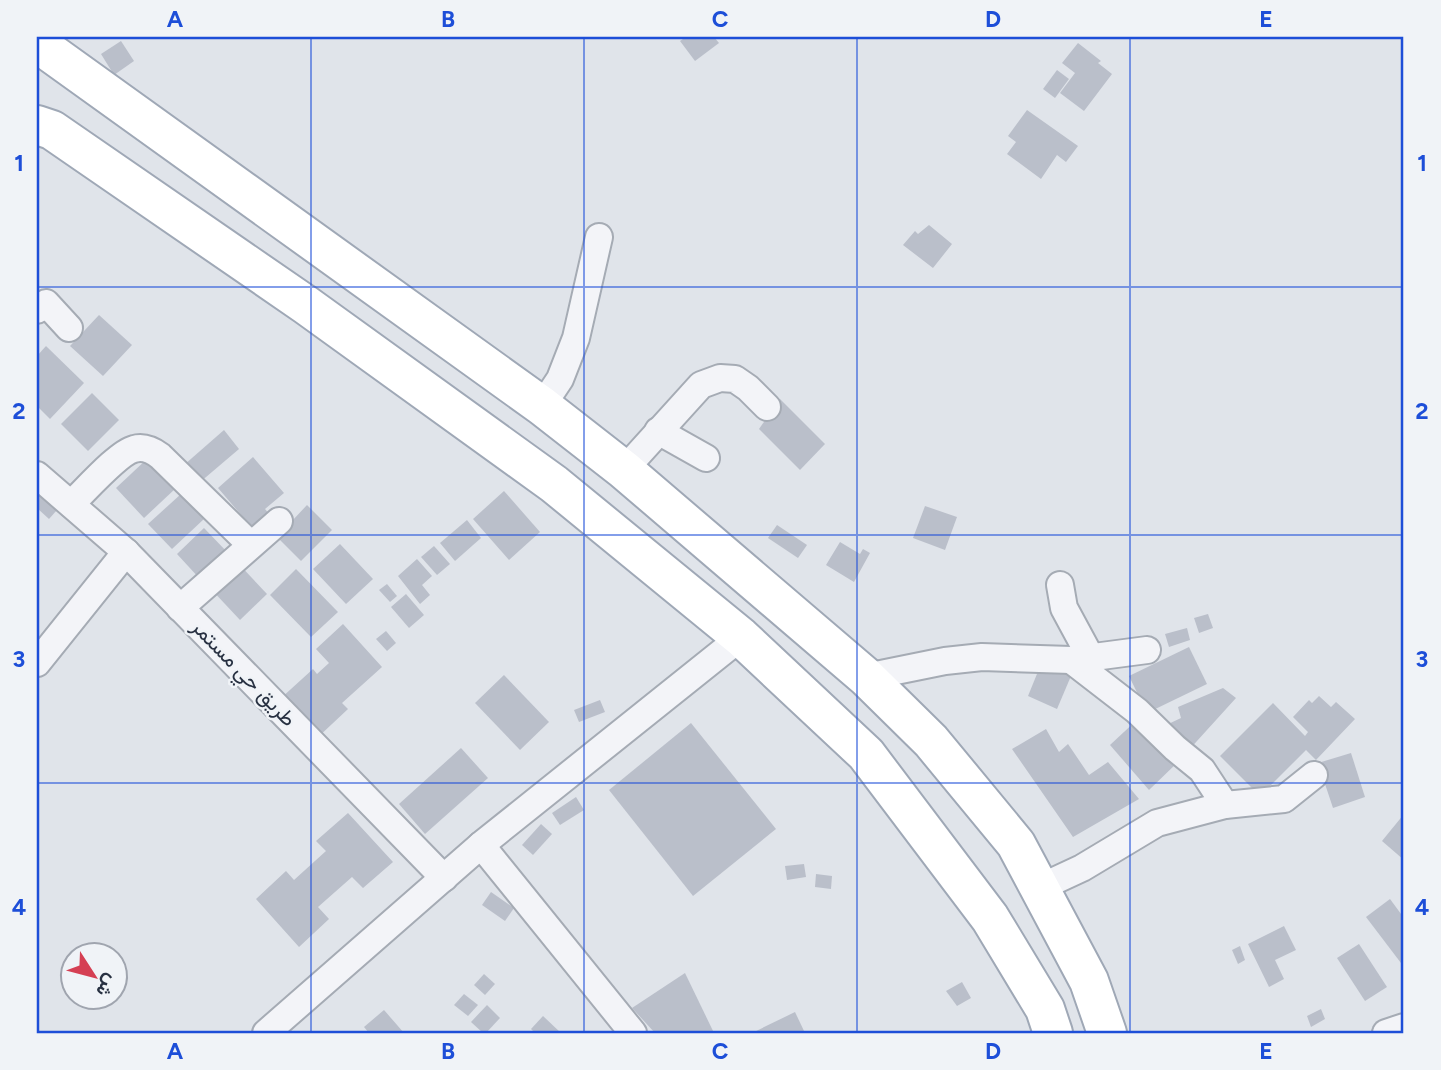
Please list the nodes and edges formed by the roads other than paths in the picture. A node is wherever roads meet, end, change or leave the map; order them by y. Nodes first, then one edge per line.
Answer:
1 (37, 43) edge
2 (37, 125) edge
3 (599, 237) dead end
4 (37, 310) edge
5 (69, 328) dead end
6 (542, 406) junction
7 (767, 407) dead end
8 (658, 431) junction
9 (706, 458) dead end
10 (624, 470) junction
11 (37, 475) edge
12 (71, 504) junction
13 (279, 521) dead end
14 (251, 545) junction
15 (126, 552) junction
16 (1060, 585) dead end
17 (180, 608) junction
18 (741, 637) junction
19 (1147, 650) dead end
20 (1081, 659) junction
21 (37, 663) edge
22 (866, 677) junction
23 (1314, 775) dead end
24 (1225, 805) junction
25 (481, 845) junction
26 (444, 878) junction
27 (1039, 888) junction
28 (1404, 1027) edge
29 (266, 1033) edge
30 (633, 1033) edge
31 (1053, 1033) edge
32 (1107, 1033) edge
33 (1386, 1033) edge

1 - 6 main road
2 - 18 main road
3 - 6 street
4 - 5 street
6 - 10 main road
7 - 8 street
8 - 9 street
8 - 10 street
10 - 22 main road
11 - 12 street, طريق حي مستمر
12 - 14 street
12 - 15 street, طريق حي مستمر
13 - 14 street
14 - 17 street
15 - 17 street, طريق حي مستمر
15 - 21 street
16 - 20 street
17 - 26 street, طريق حي مستمر
18 - 25 street
18 - 31 main road
19 - 20 street
20 - 22 street
20 - 24 street
22 - 27 main road
23 - 24 street
24 - 27 street
25 - 26 street
25 - 30 street
26 - 29 street
27 - 32 main road
28 - 33 street

